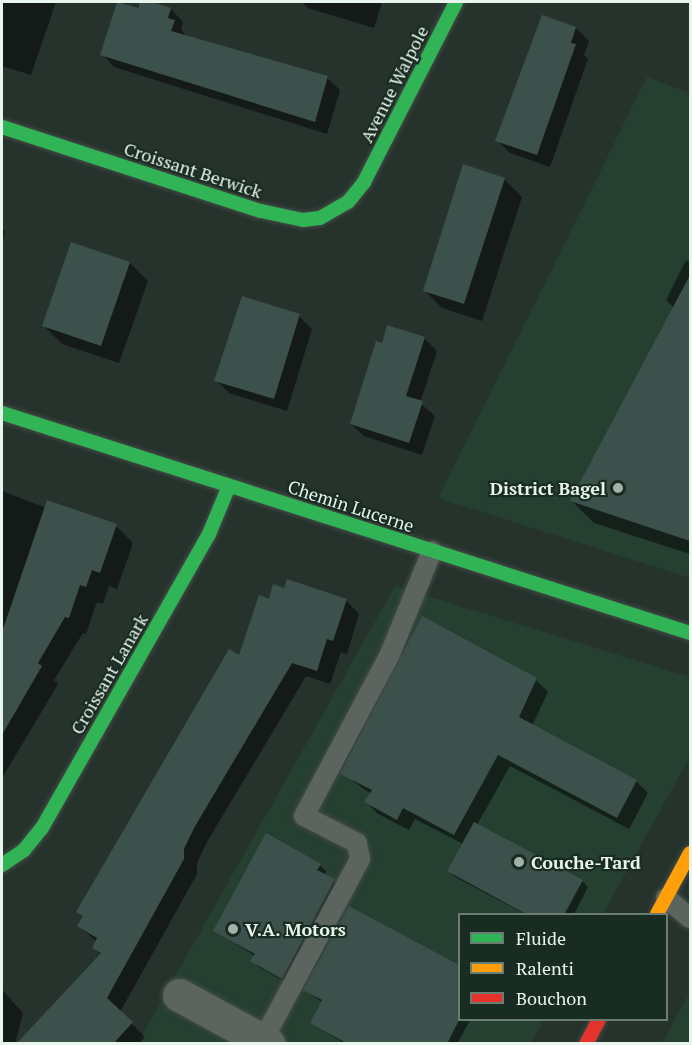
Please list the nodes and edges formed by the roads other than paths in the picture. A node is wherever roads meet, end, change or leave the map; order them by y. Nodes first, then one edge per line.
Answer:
1 (456, 2) edge
2 (2, 128) edge
3 (364, 182) joint
4 (2, 413) edge
5 (229, 486) junction
6 (432, 550) junction
7 (690, 633) edge
8 (690, 853) edge
9 (2, 865) edge
10 (661, 906) edge
11 (690, 918) edge
12 (179, 995) dead end
13 (598, 1021) edge
14 (266, 1042) edge
15 (586, 1044) edge

1 - 3 street, Avenue Walpole
2 - 3 street, Croissant Berwick
4 - 5 street, Chemin Lucerne
5 - 6 street, Chemin Lucerne
5 - 9 street, Croissant Lanark
6 - 7 street, Chemin Lucerne
6 - 14 lane
8 - 10 street
10 - 11 lane
12 - 14 street
13 - 15 street

